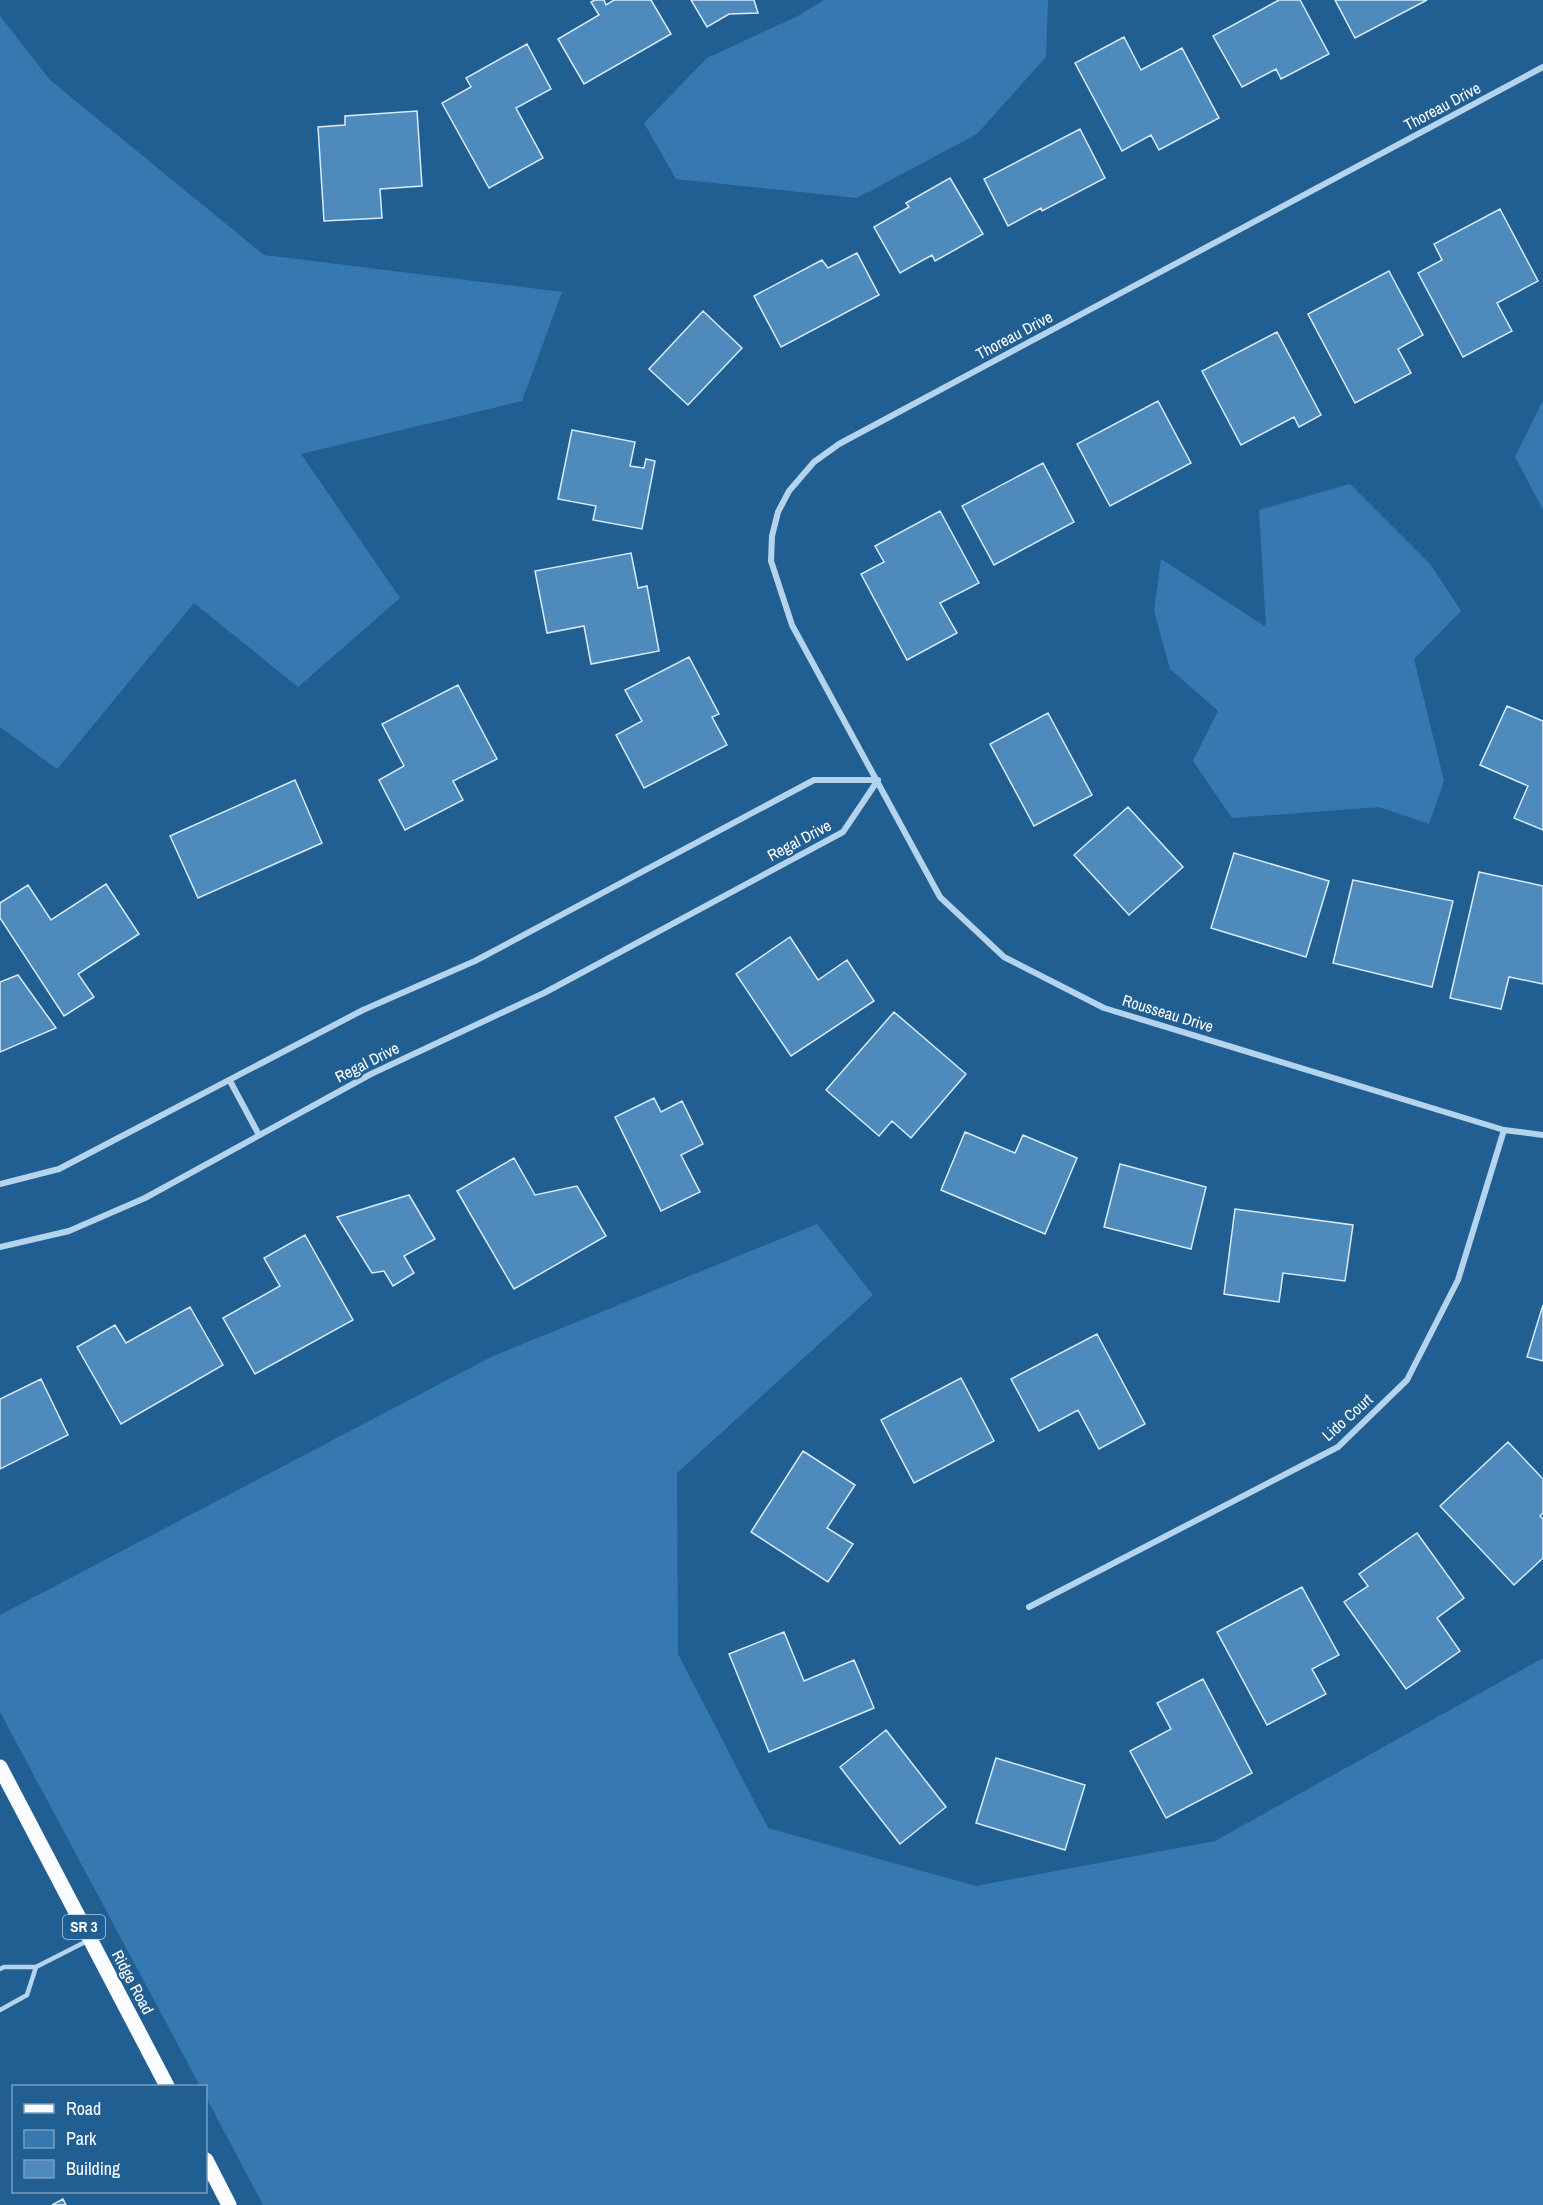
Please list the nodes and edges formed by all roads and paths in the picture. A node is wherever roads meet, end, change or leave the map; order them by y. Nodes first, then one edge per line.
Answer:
1 (1543, 67) edge
2 (878, 780) junction
3 (230, 1081) junction
4 (1504, 1130) junction
5 (259, 1135) junction
6 (1543, 1136) edge
7 (0, 1184) edge
8 (0, 1247) edge
9 (1029, 1607) dead end
10 (0, 1767) edge
11 (90, 1940) junction
12 (36, 1967) junction
13 (0, 1969) edge
14 (0, 2010) edge
15 (166, 2085) edge
16 (207, 2162) edge
17 (229, 2205) edge

1 - 2 street, Thoreau Drive
2 - 3 street
2 - 4 street, Rousseau Drive
2 - 5 street, Regal Drive
3 - 5 street
3 - 7 street
4 - 6 street, Rousseau Drive
4 - 9 street, Lido Court
5 - 8 street, Regal Drive
10 - 11 main road, Ridge Road / SR 3
11 - 12 lane
11 - 15 main road, Ridge Road / SR 3
12 - 13 lane
12 - 14 lane
16 - 17 main road

